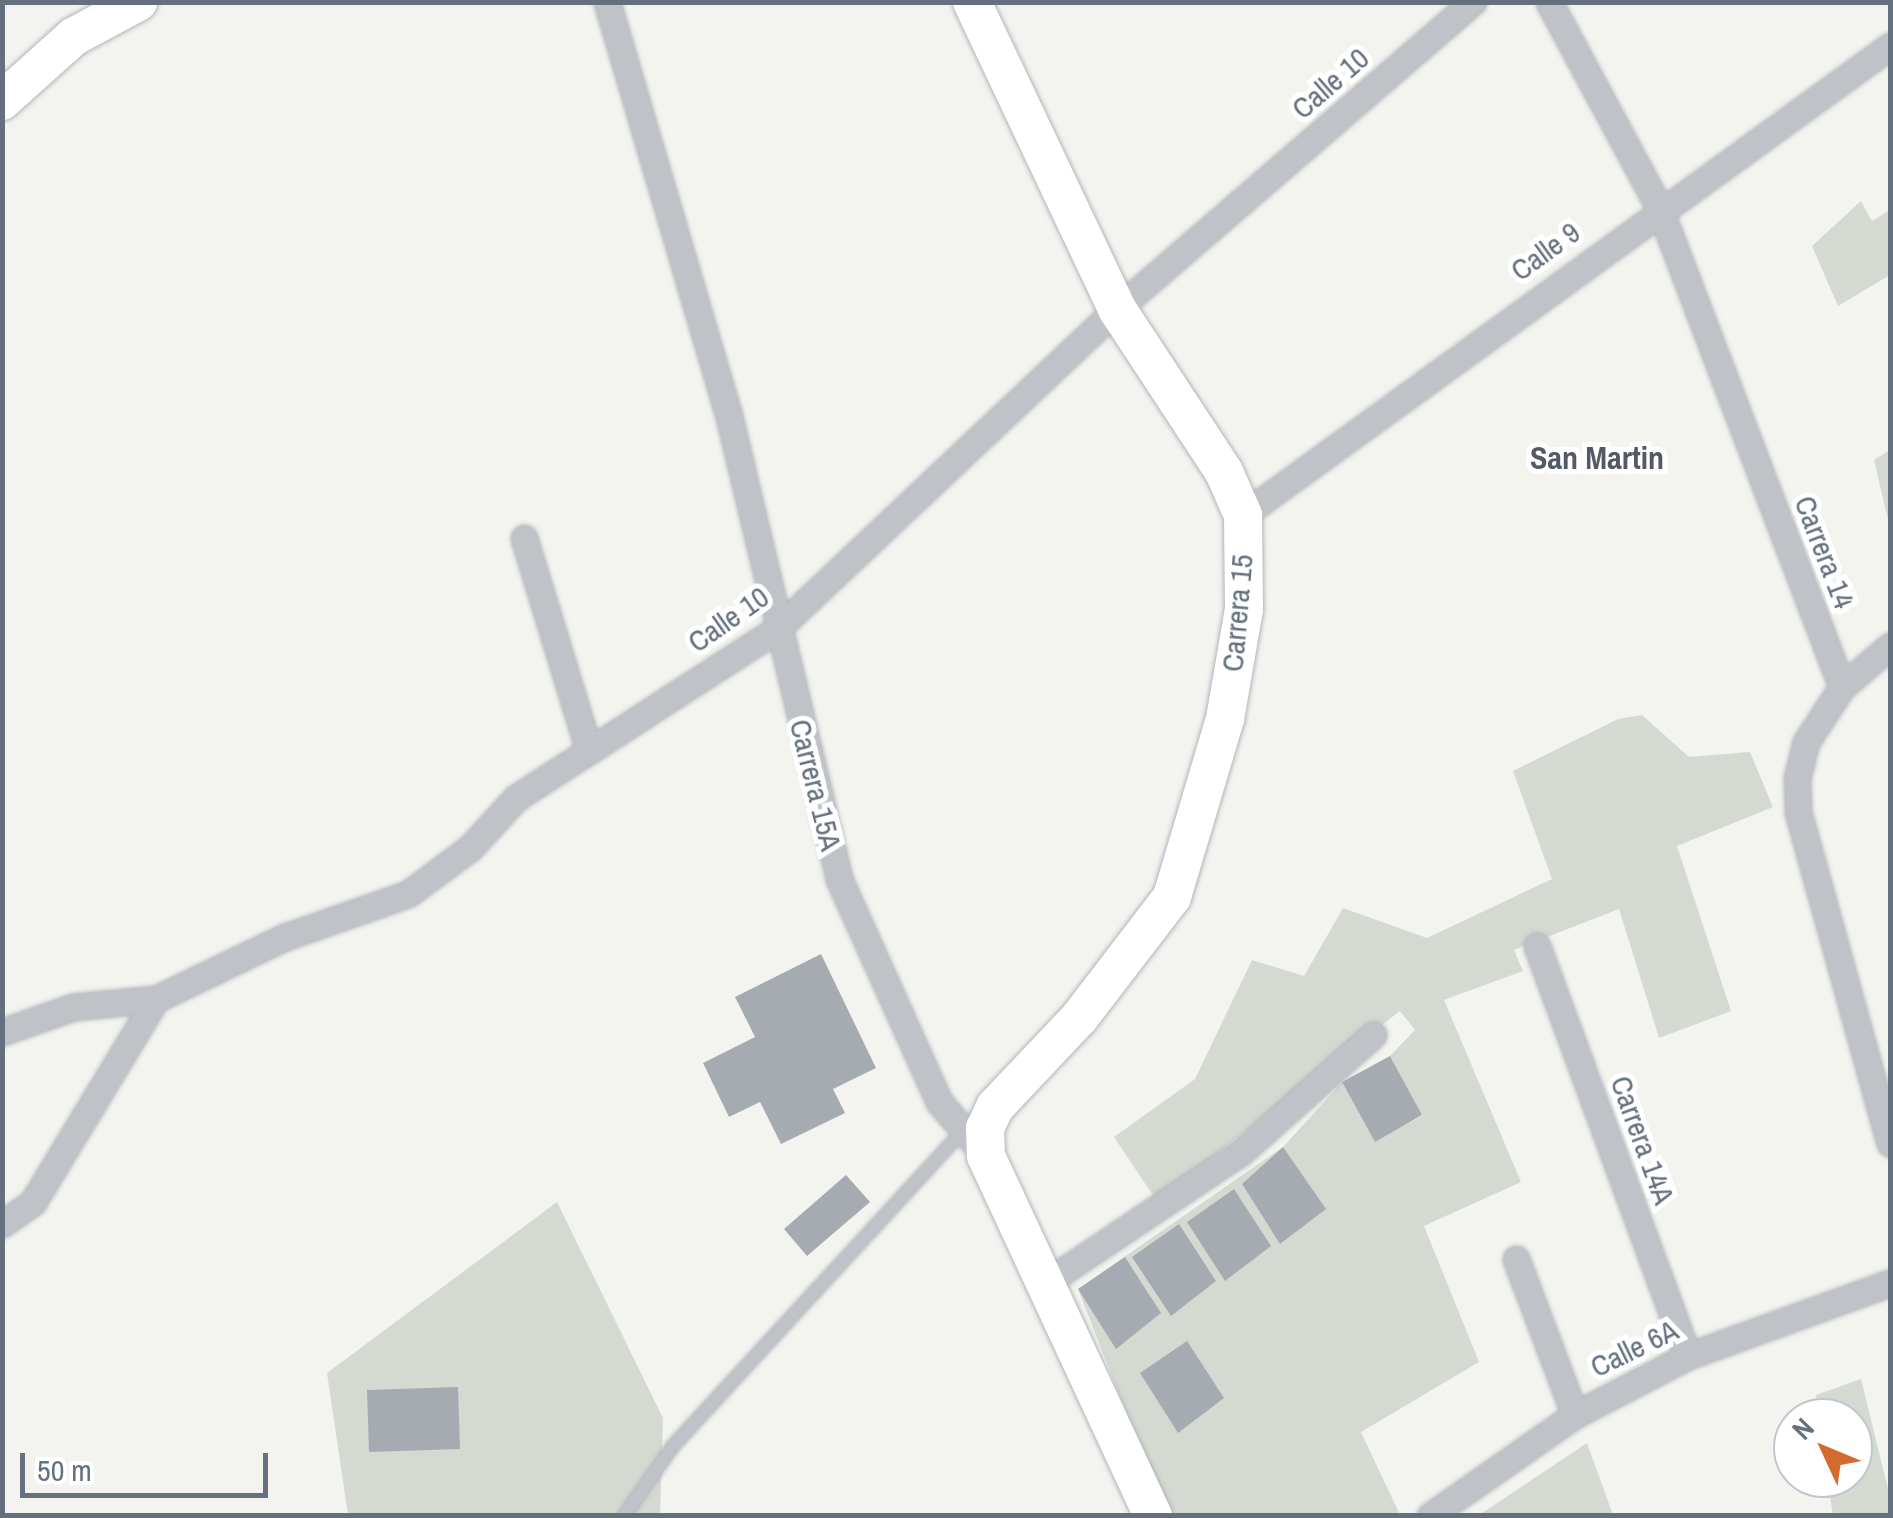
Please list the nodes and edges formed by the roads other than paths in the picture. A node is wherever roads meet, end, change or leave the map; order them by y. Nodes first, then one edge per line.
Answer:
1 (607, 2) edge
2 (972, 2) edge
3 (1473, 2) edge
4 (1550, 2) edge
5 (124, 6) edge
6 (1890, 46) edge
7 (2, 102) edge
8 (1659, 208) junction
9 (1117, 309) junction
10 (1243, 515) junction
11 (524, 538) dead end
12 (777, 629) junction
13 (1890, 646) edge
14 (1842, 686) junction
15 (589, 750) junction
16 (1537, 946) dead end
17 (156, 998) junction
18 (2, 1032) edge
19 (1374, 1035) dead end
20 (1890, 1143) edge
21 (974, 1145) junction
22 (2, 1224) edge
23 (1516, 1259) dead end
24 (1046, 1282) junction
25 (1890, 1284) edge
26 (1688, 1356) junction
27 (1575, 1415) junction
28 (624, 1516) edge
29 (1153, 1516) edge
30 (1430, 1516) edge

1 - 12 street, Carrera 15A
2 - 9 street, Carrera 15
3 - 9 street, Calle 10
4 - 8 street, Carrera 14
5 - 7 street
6 - 8 street, Calle 9
8 - 10 street, Calle 9
8 - 14 street, Carrera 14
9 - 10 street, Carrera 15
9 - 12 street, Calle 10
10 - 21 street, Carrera 15
11 - 15 street
12 - 15 street, Calle 10
12 - 21 street, Carrera 15A
13 - 14 street
14 - 20 street
15 - 17 street, Calle 10
16 - 26 street, Carrera 14A
17 - 18 street
17 - 22 street
19 - 24 street
21 - 24 street, Carrera 15A
21 - 28 lane
23 - 27 street
24 - 29 street, Carrera 15A
25 - 26 street, Calle 6A
26 - 27 street, Calle 6A
27 - 30 street, Calle 6A

